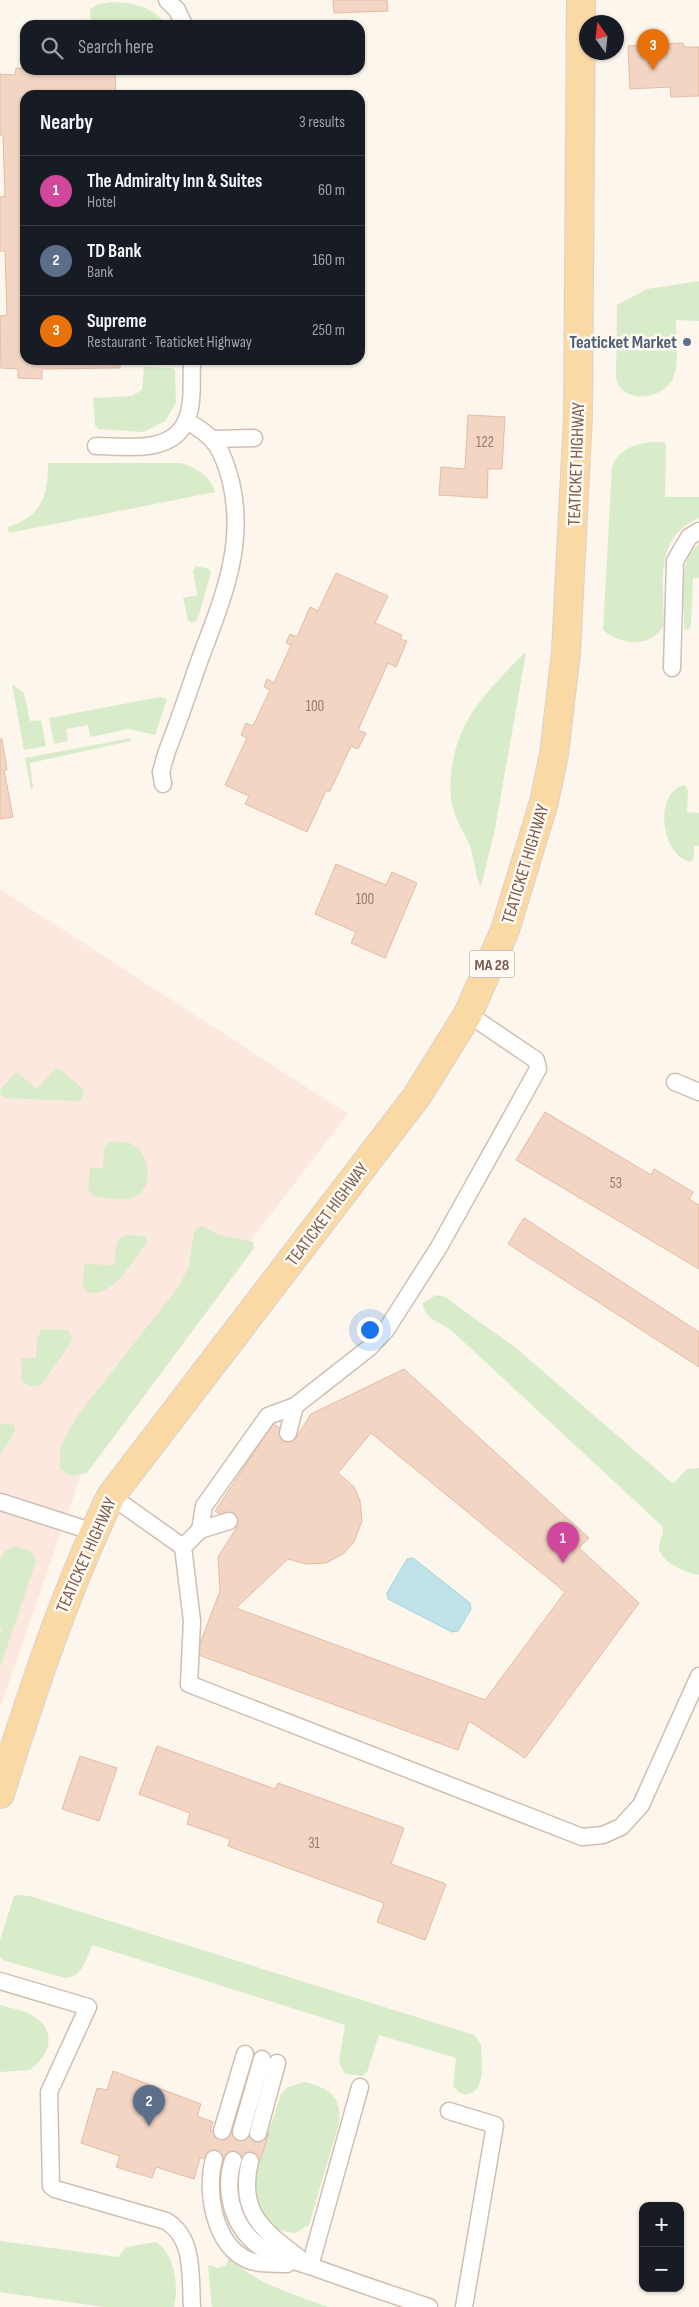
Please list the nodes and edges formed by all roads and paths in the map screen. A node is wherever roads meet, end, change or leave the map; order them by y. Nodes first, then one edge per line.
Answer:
1 (167, 0) edge
2 (581, 0) edge
3 (182, 20) edge
4 (192, 365) edge
5 (186, 422) junction
6 (254, 438) dead end
7 (213, 440) junction
8 (96, 446) dead end
9 (699, 531) edge
10 (672, 668) dead end
11 (163, 784) dead end
12 (468, 1014) junction
13 (675, 1082) dead end
14 (699, 1092) edge
15 (295, 1406) junction
16 (288, 1433) dead end
17 (112, 1496) junction
18 (1, 1502) dead end
19 (229, 1521) dead end
20 (200, 1530) junction
21 (94, 1532) junction
22 (183, 1547) junction
23 (699, 1676) edge
24 (0, 1794) edge
25 (0, 1980) edge
26 (245, 2054) dead end
27 (360, 2086) dead end
28 (449, 2111) dead end
29 (222, 2131) dead end
30 (240, 2132) dead end
31 (258, 2133) dead end
32 (214, 2159) dead end
33 (232, 2160) dead end
34 (250, 2161) dead end
35 (310, 2266) junction
36 (192, 2307) edge
37 (429, 2307) edge
38 (464, 2307) edge

1 - 3 lane
2 - 12 main road, TEATICKET HIGHWAY / MA 28
4 - 5 lane
5 - 7 lane
5 - 8 lane
6 - 7 lane
7 - 11 lane
9 - 10 lane
12 - 15 lane
12 - 17 main road, TEATICKET HIGHWAY / MA 28
13 - 14 lane
15 - 16 lane
15 - 20 lane
17 - 21 main road, TEATICKET HIGHWAY / MA 28
17 - 22 lane
18 - 21 lane
19 - 20 lane
20 - 22 lane
21 - 24 main road, TEATICKET HIGHWAY / MA 28
22 - 23 lane
25 - 36 lane
26 - 29 lane
27 - 35 lane
28 - 38 lane
30 - 31 lane
32 - 35 lane
33 - 35 lane
34 - 35 lane
35 - 37 lane

